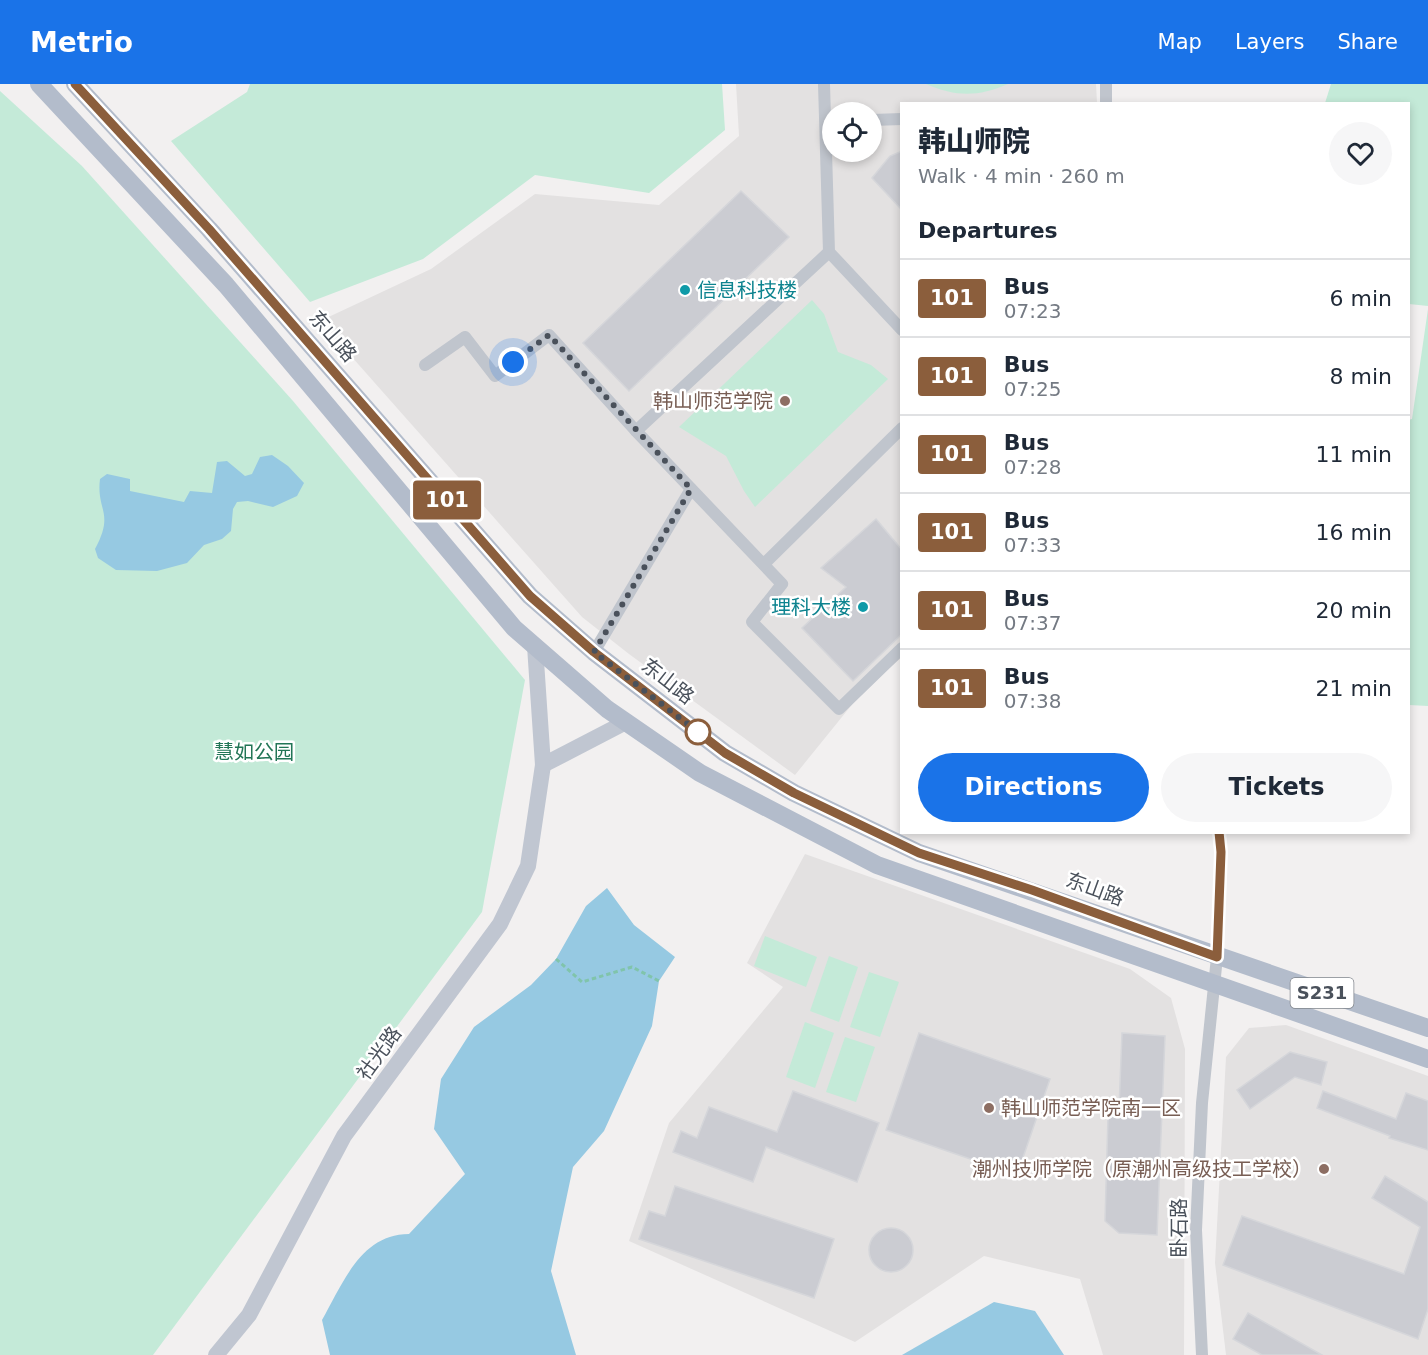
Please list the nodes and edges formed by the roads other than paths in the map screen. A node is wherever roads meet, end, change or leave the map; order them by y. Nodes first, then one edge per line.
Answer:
1 (39, 84) edge
2 (75, 84) edge
3 (824, 84) edge
4 (1106, 84) edge
5 (827, 102) edge
6 (1106, 102) edge
7 (900, 119) edge
8 (882, 120) edge
9 (830, 162) edge
10 (830, 252) junction
11 (900, 328) edge
12 (425, 365) dead end
13 (900, 430) edge
14 (636, 431) junction
15 (691, 489) junction
16 (764, 564) junction
17 (535, 646) junction
18 (900, 650) edge
19 (594, 652) junction
20 (626, 722) junction
21 (543, 765) junction
22 (1219, 834) edge
23 (1217, 957) junction
24 (1214, 985) junction
25 (1428, 1028) edge
26 (1428, 1059) edge
27 (216, 1355) edge
28 (1202, 1355) edge

1 - 17 main road, S231
2 - 19 main road, 东山路 / S231
3 - 5 street
4 - 6 street
7 - 8 street
9 - 10 street
10 - 11 street
10 - 14 street
12 - 14 street
13 - 16 street
14 - 15 street
15 - 16 street
15 - 19 street
16 - 18 street
17 - 20 main road, S231
17 - 21 street, 社光路
19 - 23 main road, 东山路 / S231
20 - 21 street
20 - 24 main road, S231
21 - 27 street, 社光路
22 - 23 street, 卧石路
23 - 24 street, 卧石路
23 - 25 main road, 东山路 / S231
24 - 26 main road, S231
24 - 28 street, 卧石路

